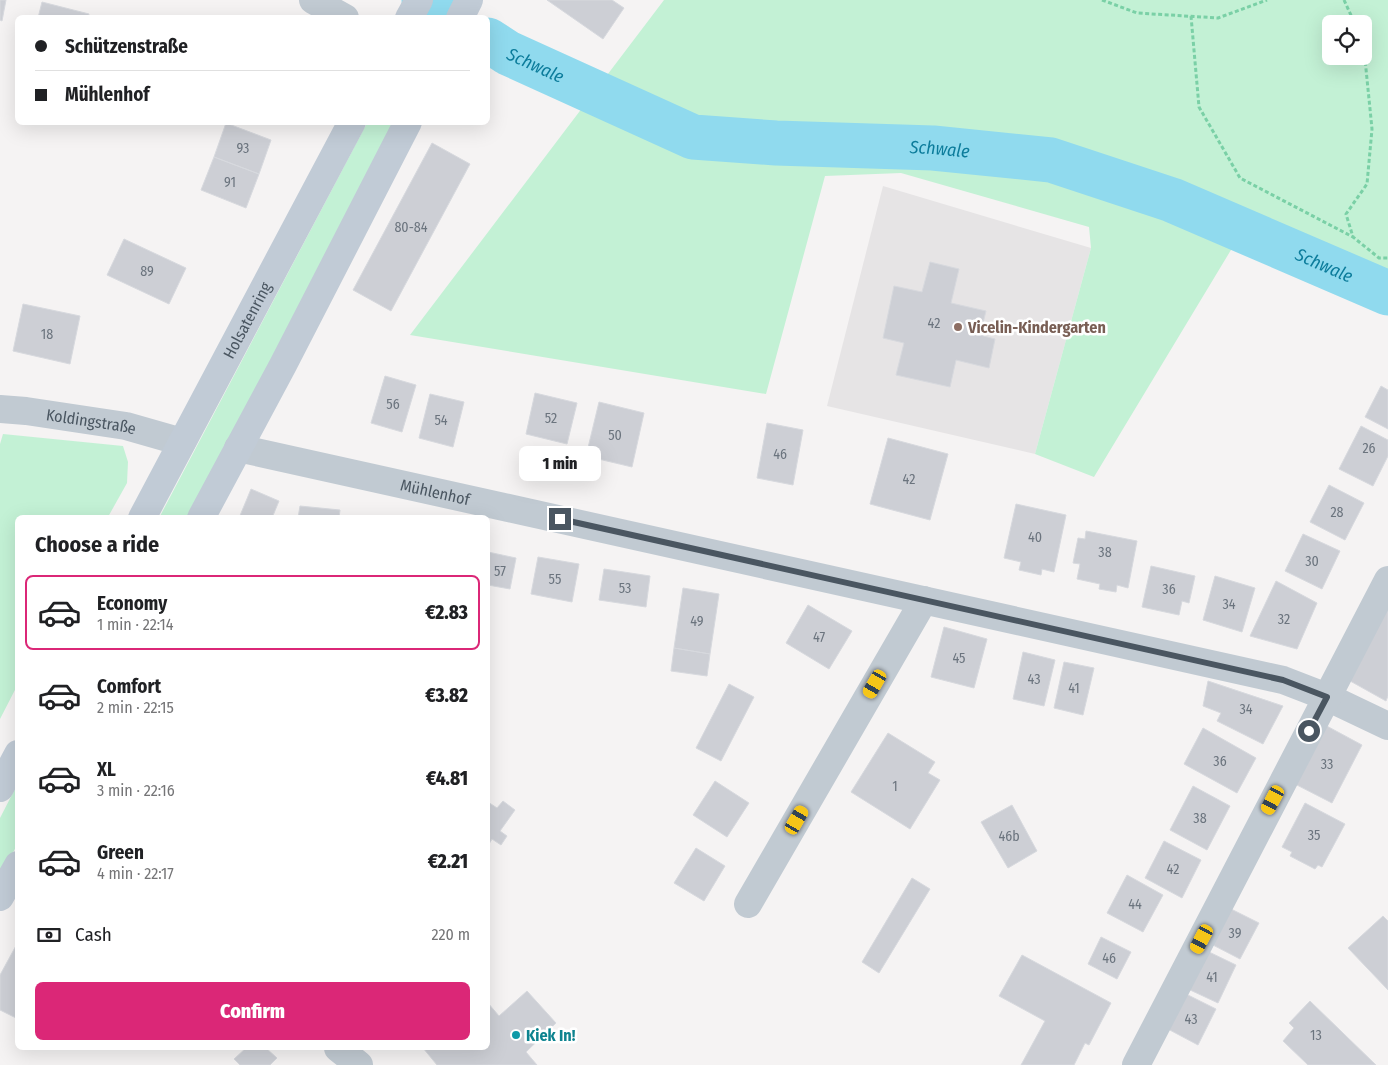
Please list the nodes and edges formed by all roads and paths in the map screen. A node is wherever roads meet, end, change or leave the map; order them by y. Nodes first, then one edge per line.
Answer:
1 (313, 0) edge
2 (419, 0) edge
3 (469, 0) edge
4 (1102, 0) edge
5 (1267, 0) edge
6 (1344, 0) edge
7 (340, 15) edge
8 (411, 15) edge
9 (462, 15) edge
10 (1351, 15) edge
11 (1191, 16) junction
12 (1366, 65) edge
13 (350, 125) edge
14 (406, 125) edge
15 (1353, 237) junction
16 (1388, 258) edge
17 (0, 409) edge
18 (182, 442) junction
19 (238, 448) junction
20 (144, 515) edge
21 (204, 515) edge
22 (1388, 580) edge
23 (924, 600) junction
24 (1327, 697) junction
25 (1388, 726) edge
26 (15, 870) edge
27 (0, 897) edge
28 (748, 904) dead end
29 (340, 1050) edge
30 (1141, 1063) edge
31 (359, 1065) edge

1 - 7 street
2 - 8 main road
3 - 9 main road
4 - 11 path
5 - 11 path
6 - 10 path
11 - 15 path
12 - 15 path
13 - 18 main road, Holsatenring
14 - 19 main road
15 - 16 path
17 - 18 street, Koldingstraße
18 - 20 main road, Holsatenring
19 - 21 main road
19 - 23 street, Mühlenhof
22 - 24 street
23 - 24 street, Mühlenhof
23 - 28 street
24 - 25 street, Mühlenhof
24 - 30 street
26 - 27 main road
29 - 31 street

